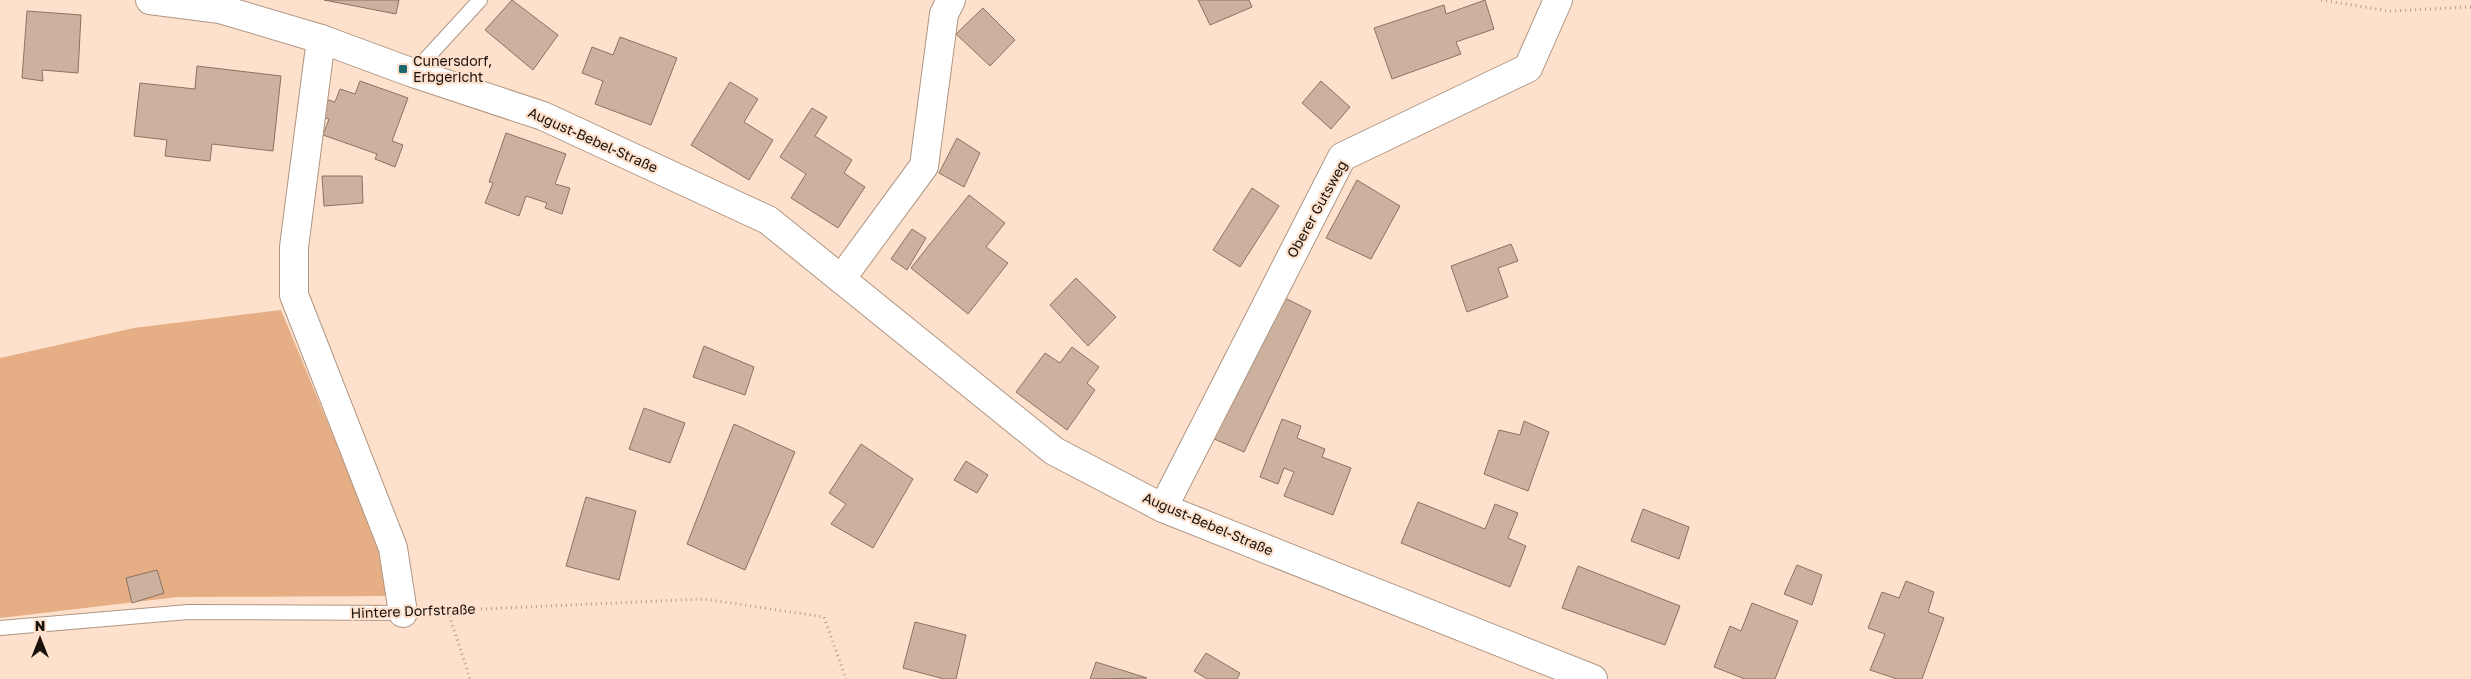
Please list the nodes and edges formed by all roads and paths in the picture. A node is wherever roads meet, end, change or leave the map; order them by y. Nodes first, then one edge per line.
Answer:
1 (150, 0) edge
2 (480, 0) edge
3 (951, 0) edge
4 (1558, 0) edge
5 (2321, 0) edge
6 (2471, 7) edge
7 (321, 39) junction
8 (413, 73) junction
9 (841, 279) junction
10 (1163, 508) junction
11 (448, 611) junction
12 (402, 613) junction
13 (0, 628) edge
14 (470, 679) edge
15 (846, 679) edge
16 (1593, 679) edge

1 - 7 main road, August-Bebel-Straße
2 - 8 lane
3 - 9 main road
4 - 10 main road, Oberer Gutsweg
5 - 6 path
7 - 8 main road, August-Bebel-Straße
7 - 12 main road
8 - 9 main road, August-Bebel-Straße
9 - 10 main road, August-Bebel-Straße
10 - 16 main road, August-Bebel-Straße
11 - 12 path, Hintere Dorfstraße
11 - 14 path
11 - 15 path, Hintere Dorfstraße
12 - 13 lane, Hintere Dorfstraße

